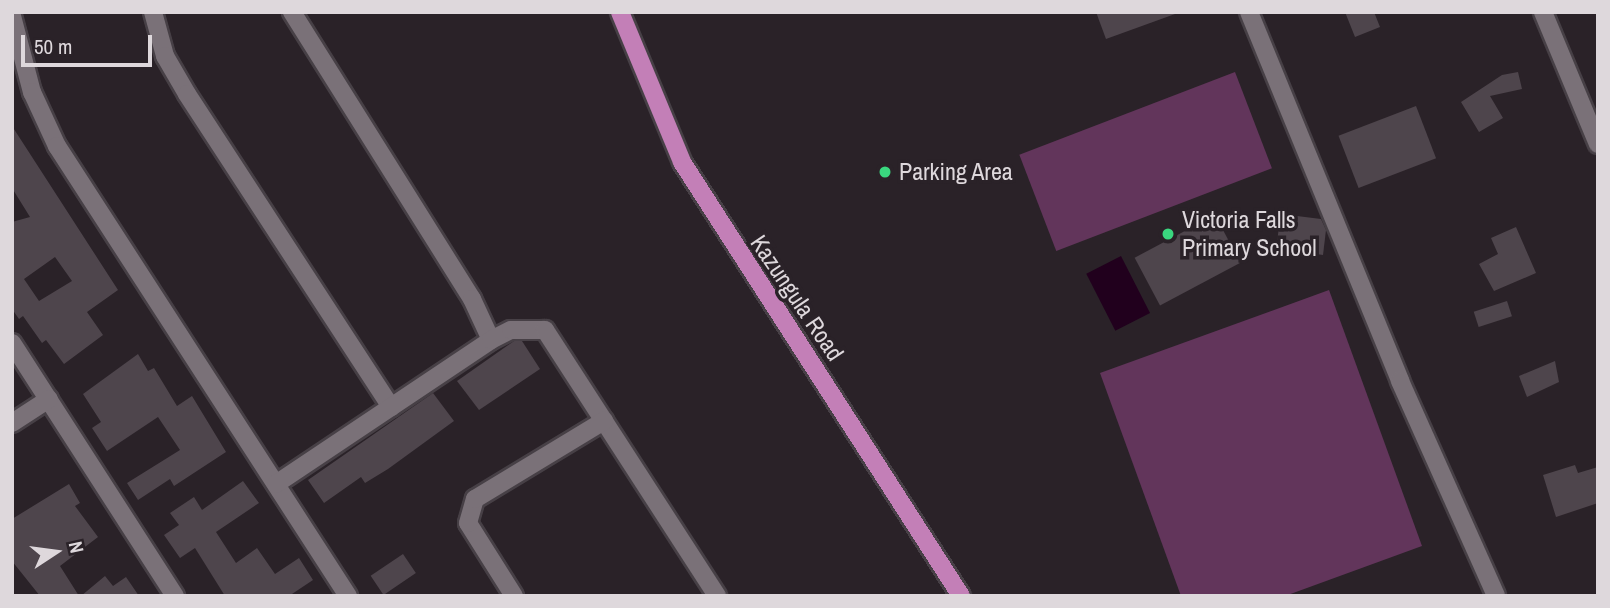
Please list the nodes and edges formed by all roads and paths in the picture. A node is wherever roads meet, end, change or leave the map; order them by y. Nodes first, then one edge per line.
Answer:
1 (153, 12) edge
2 (292, 12) edge
3 (1249, 12) edge
4 (1543, 12) edge
5 (623, 15) edge
6 (12, 16) edge
7 (1598, 144) edge
8 (491, 340) junction
9 (12, 343) edge
10 (49, 400) junction
11 (391, 407) junction
12 (604, 421) junction
13 (12, 423) edge
14 (276, 484) junction
15 (175, 596) edge
16 (348, 596) edge
17 (514, 596) edge
18 (717, 596) edge
19 (961, 596) edge
20 (1496, 596) edge

1 - 11 street
2 - 8 street
3 - 20 street
4 - 7 street
5 - 19 main road, Kazungula Road
6 - 14 street
8 - 11 street
8 - 12 street
9 - 10 street
10 - 13 street
10 - 15 street
11 - 14 street
12 - 17 street
12 - 18 street
14 - 16 street

